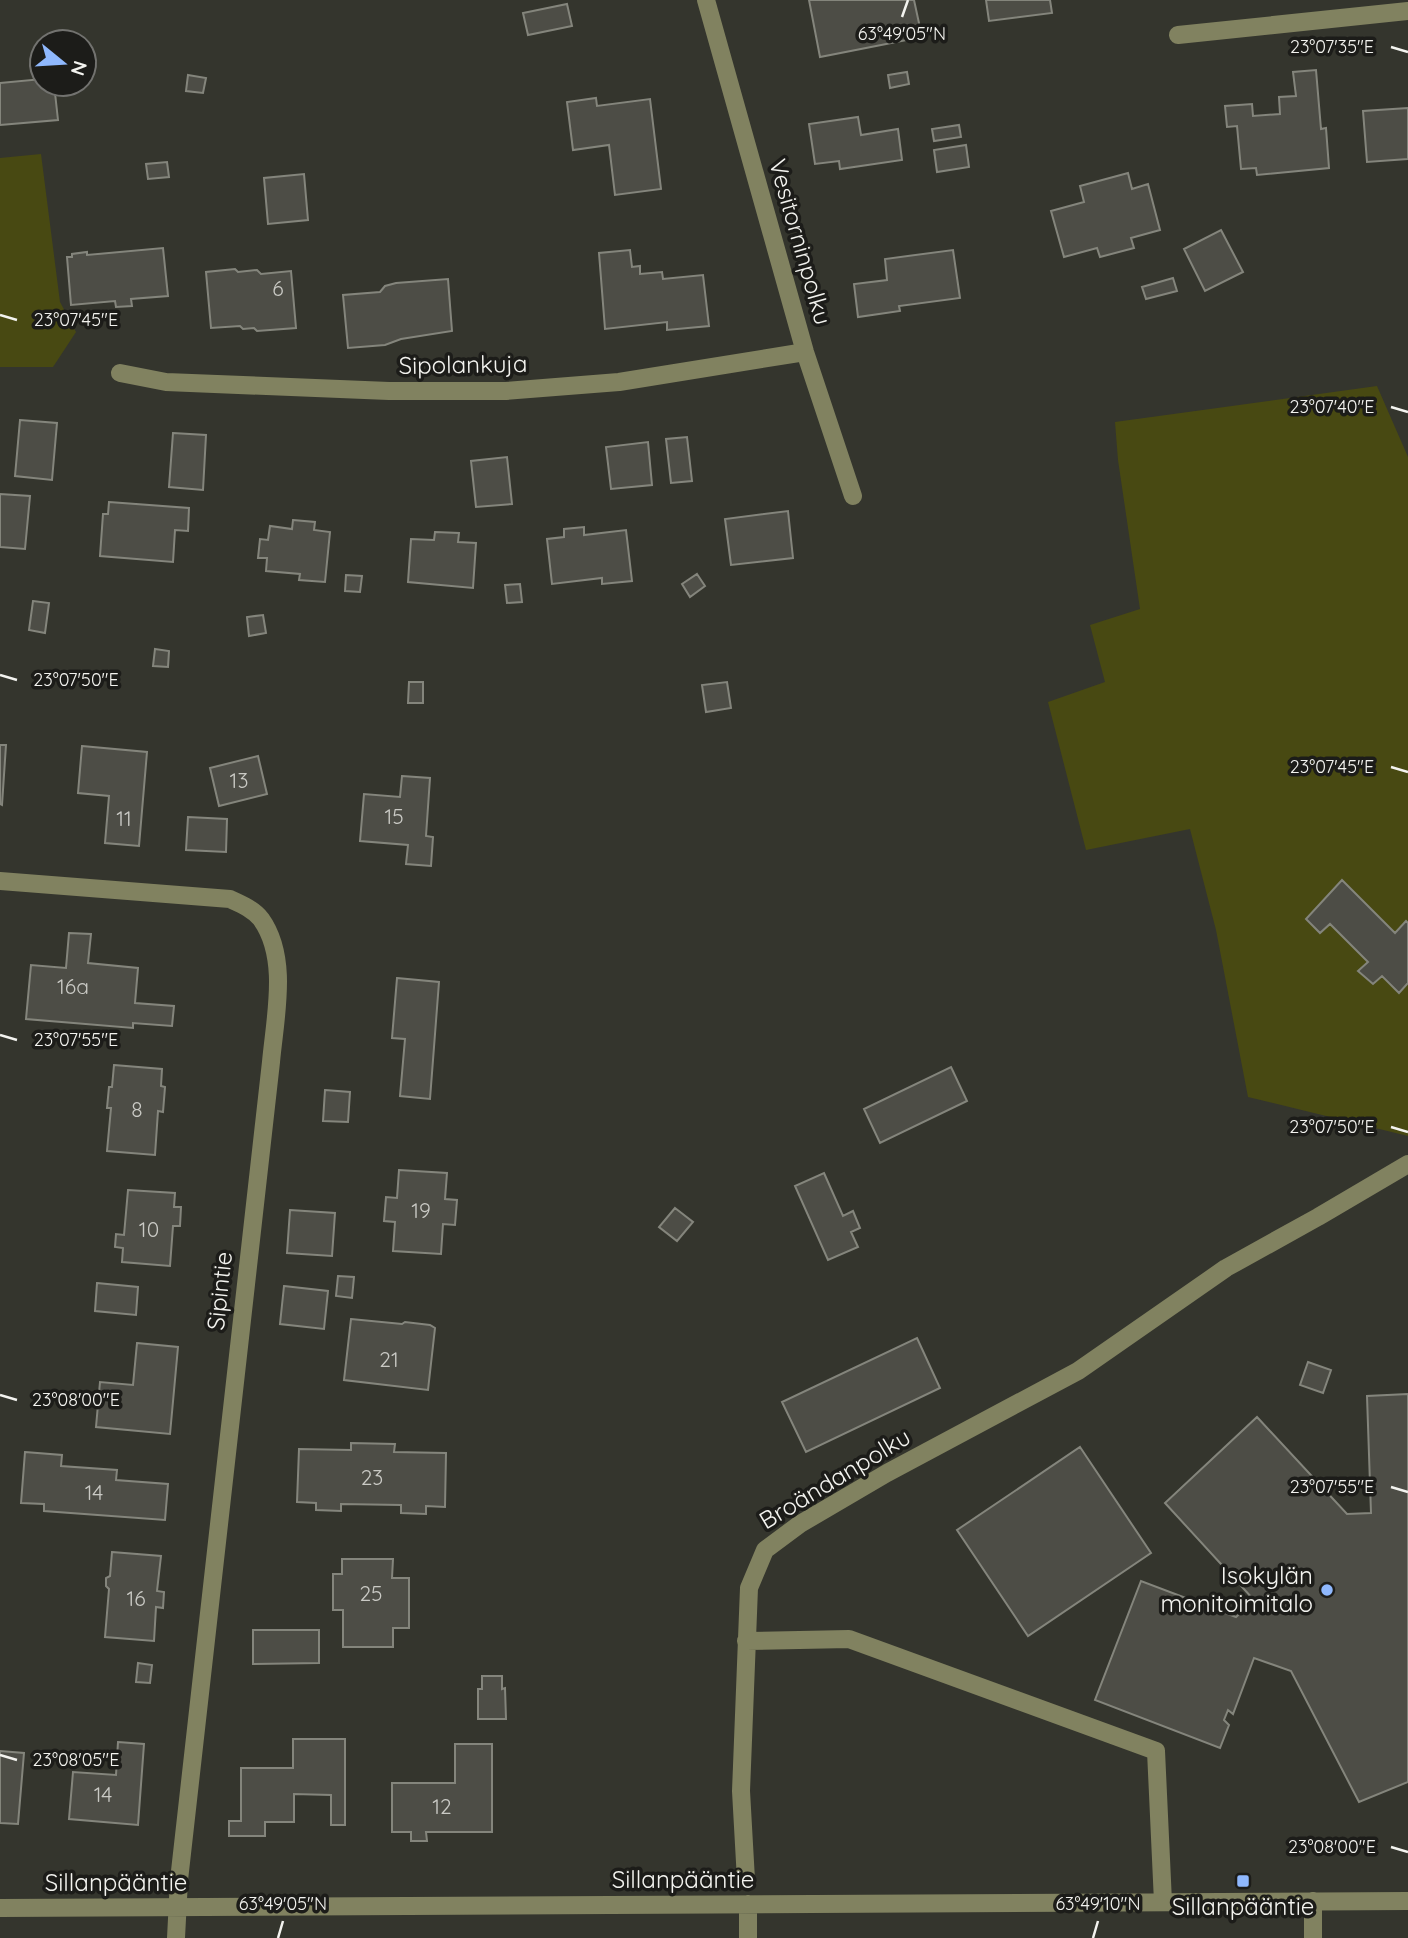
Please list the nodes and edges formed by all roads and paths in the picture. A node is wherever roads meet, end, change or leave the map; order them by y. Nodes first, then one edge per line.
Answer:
1 (706, 0) edge
2 (1408, 11) edge
3 (1178, 35) dead end
4 (805, 352) junction
5 (120, 373) dead end
6 (853, 496) dead end
7 (0, 881) edge
8 (1408, 1164) edge
9 (746, 1641) junction
10 (746, 1880) dead end
11 (1313, 1901) junction
12 (1408, 1901) edge
13 (1163, 1902) junction
14 (748, 1904) junction
15 (0, 1908) edge
16 (177, 1908) junction
17 (176, 1938) edge
18 (748, 1938) edge
19 (1313, 1938) edge

1 - 4 street, Vesitorninpolku
2 - 3 street
4 - 5 street, Sipolankuja
4 - 6 street, Vesitorninpolku
7 - 16 street, Sipintie
8 - 9 street, Broändanpolku
9 - 10 street, Broändanpolku
9 - 13 street
11 - 12 street, Sillanpääntie
11 - 13 street, Sillanpääntie
11 - 19 street
13 - 14 street, Sillanpääntie
14 - 16 street, Sillanpääntie
14 - 18 street
15 - 16 street, Sillanpääntie
16 - 17 street, Sipintie

